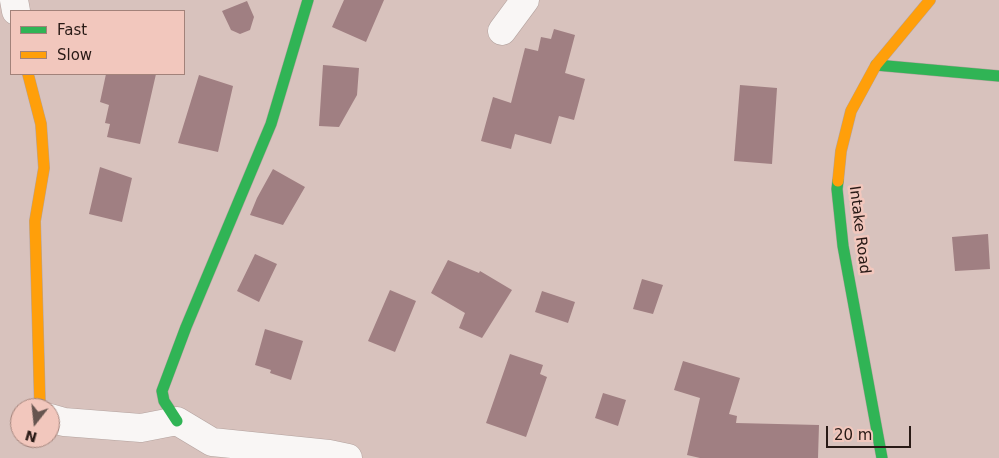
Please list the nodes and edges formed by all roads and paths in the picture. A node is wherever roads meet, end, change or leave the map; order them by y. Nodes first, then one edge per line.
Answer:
1 (308, 0) edge
2 (525, 0) edge
3 (930, 0) edge
4 (502, 31) dead end
5 (876, 65) junction
6 (28, 75) edge
7 (999, 76) edge
8 (40, 398) edge
9 (60, 421) edge
10 (177, 421) junction
11 (212, 450) edge
12 (348, 458) edge
13 (882, 458) edge

1 - 10 street
2 - 4 street
3 - 5 street, Intake Road
5 - 7 street
5 - 13 street, Intake Road
6 - 8 street
9 - 10 street
10 - 11 street
11 - 12 street

